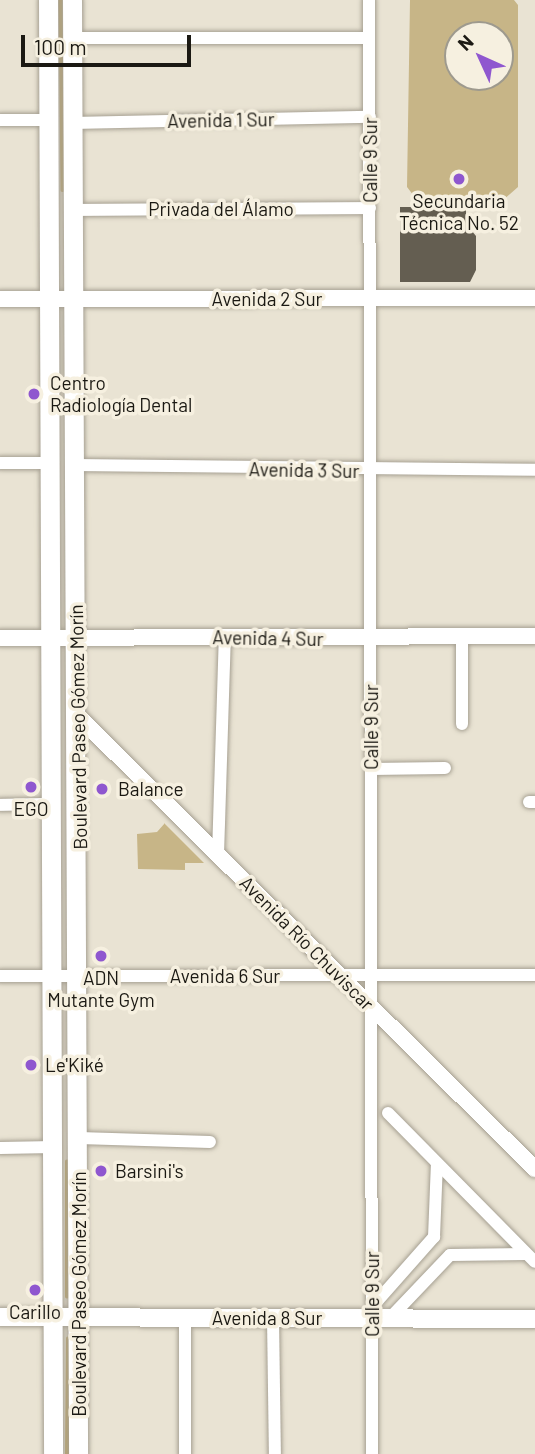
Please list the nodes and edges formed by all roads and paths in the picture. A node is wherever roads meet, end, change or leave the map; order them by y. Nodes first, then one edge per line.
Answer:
1 (48, 0) edge
2 (72, 0) edge
3 (369, 0) edge
4 (72, 38) junction
5 (369, 38) junction
6 (370, 117) junction
7 (0, 120) edge
8 (49, 120) junction
9 (72, 123) junction
10 (370, 208) junction
11 (72, 210) junction
12 (370, 298) junction
13 (535, 298) edge
14 (0, 299) edge
15 (51, 299) junction
16 (75, 299) junction
17 (0, 463) edge
18 (52, 463) junction
19 (74, 465) junction
20 (535, 470) edge
21 (370, 471) junction
22 (535, 636) edge
23 (53, 637) junction
24 (78, 637) junction
25 (225, 637) junction
26 (462, 637) junction
27 (0, 638) edge
28 (370, 639) junction
29 (53, 677) junction
30 (79, 717) junction
31 (462, 724) dead end
32 (445, 768) dead end
33 (371, 769) junction
34 (53, 804) junction
35 (0, 805) edge
36 (218, 855) junction
37 (340, 975) junction
38 (371, 975) junction
39 (535, 975) edge
40 (0, 976) edge
41 (80, 976) junction
42 (53, 977) junction
43 (371, 1007) junction
44 (388, 1113) dead end
45 (79, 1138) junction
46 (210, 1142) dead end
47 (54, 1147) junction
48 (0, 1148) edge
49 (438, 1163) junction
50 (535, 1169) edge
51 (531, 1258) edge
52 (372, 1313) junction
53 (54, 1315) junction
54 (79, 1315) junction
55 (0, 1317) edge
56 (185, 1318) junction
57 (273, 1318) junction
58 (390, 1318) junction
59 (535, 1319) edge
60 (53, 1454) edge
61 (78, 1454) edge
62 (185, 1454) edge
63 (275, 1454) edge
64 (372, 1454) edge

1 - 8 main road, Boulevard Paseo Gómez Morín
2 - 4 main road, Boulevard Paseo Gómez Morín
3 - 5 street, Calle 9 Sur
4 - 5 street
4 - 9 main road, Boulevard Paseo Gómez Morín
5 - 6 street, Calle 9 Sur
6 - 9 street, Avenida 1 Sur
6 - 10 street, Calle 9 Sur
7 - 8 street
8 - 15 main road, Boulevard Paseo Gómez Morín
9 - 11 main road, Boulevard Paseo Gómez Morín
10 - 11 street, Privada del Álamo
10 - 12 street, Calle 9 Sur
11 - 16 main road, Boulevard Paseo Gómez Morín
12 - 13 street, Avenida 2 Sur
12 - 16 street, Avenida 2 Sur
12 - 21 street, Calle 9 Sur
14 - 15 street, Avenida 2 Sur
15 - 16 street, Avenida 2 Sur
15 - 18 main road, Boulevard Paseo Gómez Morín
16 - 19 main road, Boulevard Paseo Gómez Morín
17 - 18 street
18 - 23 main road, Boulevard Paseo Gómez Morín
19 - 21 street, Avenida 3 Sur
19 - 24 main road, Boulevard Paseo Gómez Morín
20 - 21 street, Avenida 3 Sur
21 - 28 street, Calle 9 Sur
22 - 26 street, Avenida 4 Sur
23 - 24 street, Avenida 4 Sur
23 - 27 street, Avenida 4 Sur
23 - 29 main road, Boulevard Paseo Gómez Morín
24 - 25 street, Avenida 4 Sur
24 - 30 main road, Boulevard Paseo Gómez Morín
25 - 28 street, Avenida 4 Sur
25 - 36 street
26 - 28 street, Avenida 4 Sur
26 - 31 street
28 - 33 street, Calle 9 Sur
29 - 30 main road
29 - 34 main road, Boulevard Paseo Gómez Morín
30 - 36 street, Avenida Río Chuviscar
30 - 41 main road, Boulevard Paseo Gómez Morín
32 - 33 street
33 - 38 street, Calle 9 Sur
34 - 35 street
34 - 42 main road, Boulevard Paseo Gómez Morín
36 - 37 street, Avenida Río Chuviscar
37 - 38 street, Avenida 6 Sur
37 - 41 street, Avenida 6 Sur
37 - 43 street, Avenida Río Chuviscar
38 - 39 street, Avenida 6 Sur
38 - 43 street, Calle 9 Sur
40 - 42 street, Avenida 6 Sur
41 - 42 street, Avenida 6 Sur
41 - 45 main road, Boulevard Paseo Gómez Morín
42 - 47 main road, Boulevard Paseo Gómez Morín
43 - 50 street, Avenida Río Chuviscar
43 - 52 street, Calle 9 Sur
44 - 49 street
45 - 46 street
45 - 54 main road, Boulevard Paseo Gómez Morín
47 - 48 street
47 - 53 main road, Boulevard Paseo Gómez Morín
49 - 51 street
49 - 52 street
51 - 58 street
52 - 57 main road, Avenida 8 Sur
52 - 58 main road, Avenida 8 Sur
52 - 64 street, Calle 9 Sur
53 - 54 main road, Avenida 8 Sur
53 - 55 main road, Avenida 8 Sur
53 - 60 main road, Boulevard Paseo Gómez Morín
54 - 56 main road, Avenida 8 Sur
54 - 61 main road, Boulevard Paseo Gómez Morín
56 - 57 main road, Avenida 8 Sur
56 - 62 street
57 - 63 street
58 - 59 main road, Avenida 8 Sur

